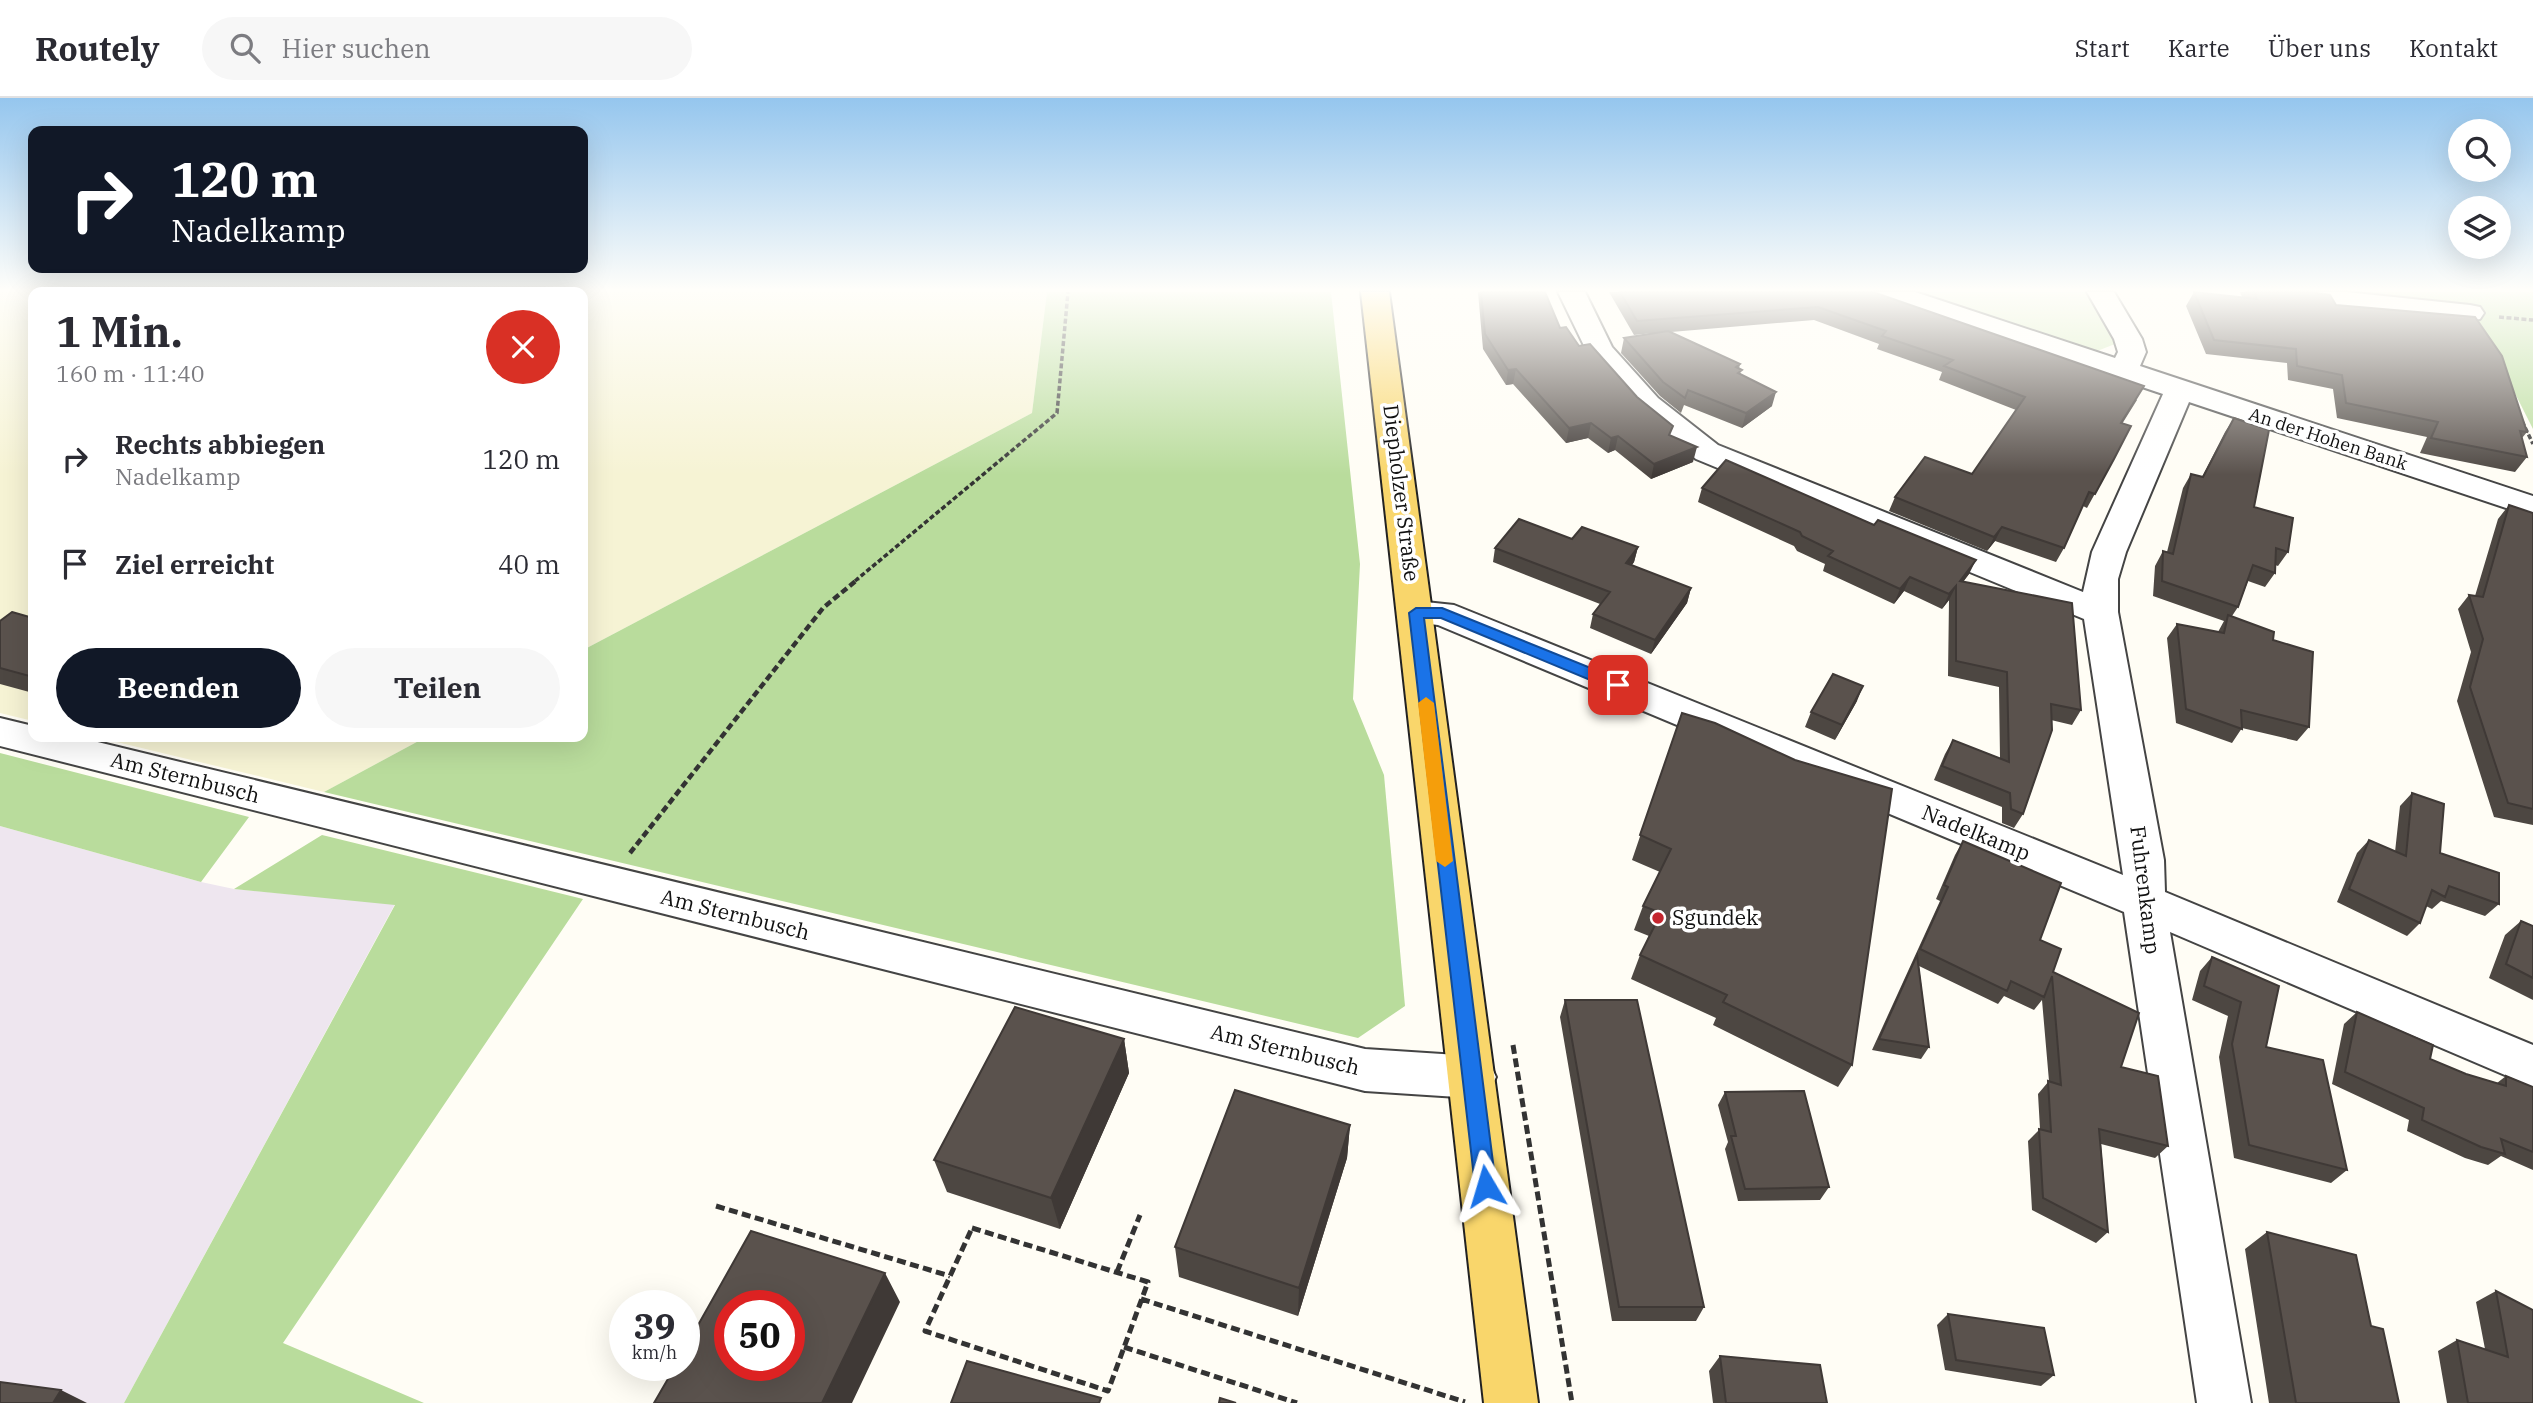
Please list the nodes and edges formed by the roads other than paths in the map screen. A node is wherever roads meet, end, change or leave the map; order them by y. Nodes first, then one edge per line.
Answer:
1 (1383, 353) edge
2 (1602, 353) edge
3 (2067, 353) edge
4 (2132, 353) edge
5 (2123, 372) junction
6 (2179, 391) junction
7 (2533, 507) edge
8 (2100, 612) junction
9 (1416, 613) junction
10 (0, 732) edge
11 (28, 739) edge
12 (40, 742) edge
13 (2144, 902) junction
14 (2533, 1066) edge
15 (1473, 1077) junction
16 (1511, 1403) edge
17 (2224, 1403) edge

1 - 9 main road, Diepholzer Straße
2 - 8 street
3 - 5 street, An der Hohen Bank
4 - 5 street
5 - 6 street, An der Hohen Bank
6 - 7 street, An der Hohen Bank
6 - 8 street, Fuhrenkamp
8 - 13 street, Fuhrenkamp
9 - 13 street, Nadelkamp
9 - 15 main road, Diepholzer Straße
10 - 11 street, Am Sternbusch
12 - 15 street, Am Sternbusch
13 - 14 street, Nadelkamp
13 - 17 street, Fuhrenkamp
15 - 16 main road, Diepholzer Straße

